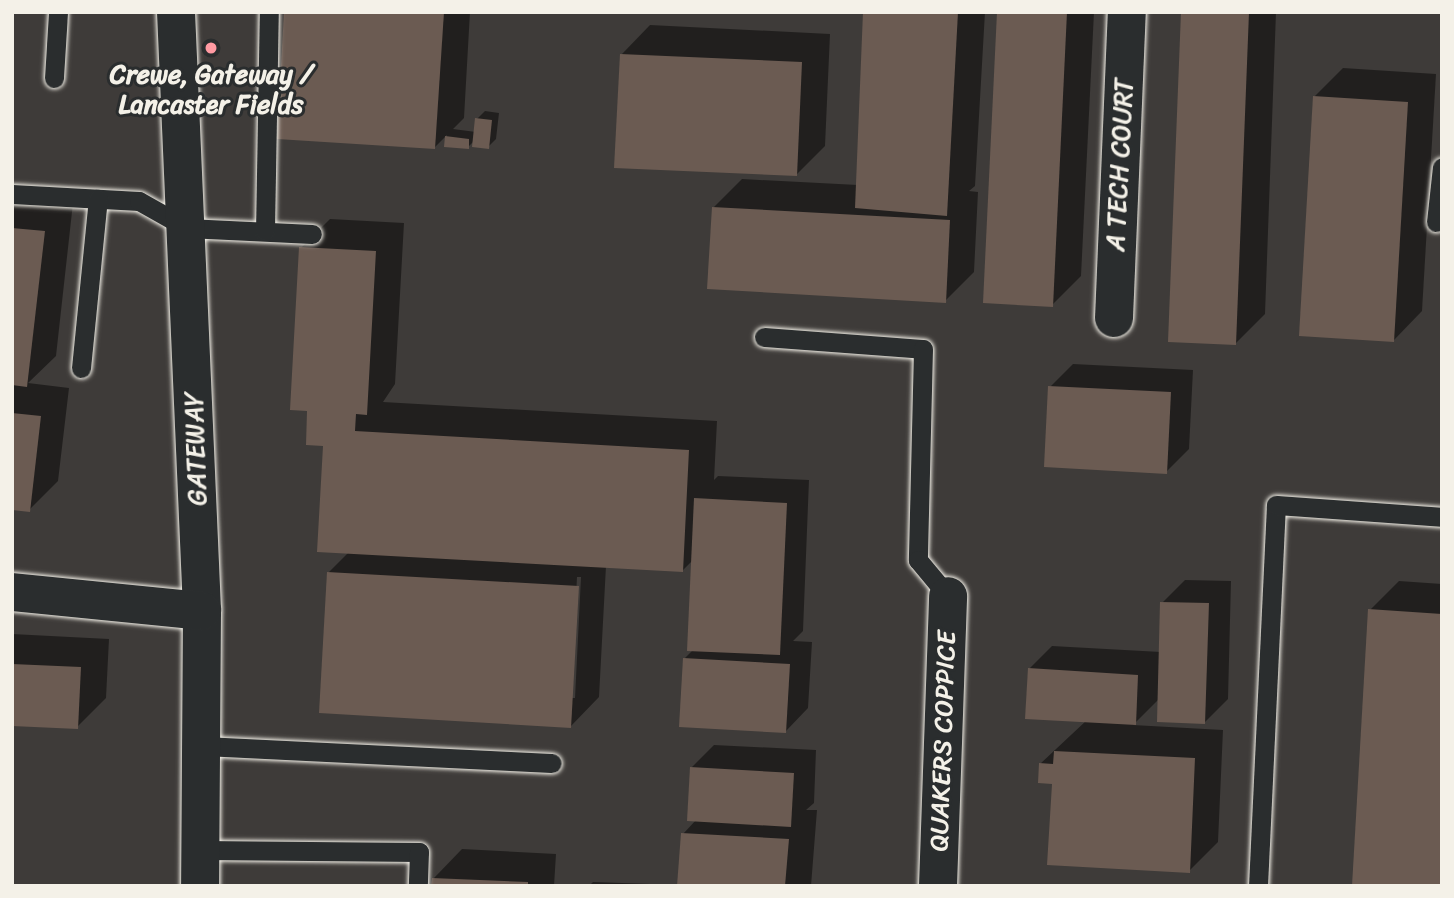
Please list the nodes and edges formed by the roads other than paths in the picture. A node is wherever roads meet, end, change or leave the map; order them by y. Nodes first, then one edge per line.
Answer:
1 (58, 12) edge
2 (176, 12) edge
3 (269, 12) edge
4 (1127, 12) edge
5 (54, 78) dead end
6 (1442, 167) edge
7 (12, 194) edge
8 (98, 199) junction
9 (1436, 222) dead end
10 (187, 228) junction
11 (265, 231) junction
12 (312, 234) dead end
13 (1114, 318) dead end
14 (764, 337) dead end
15 (81, 368) dead end
16 (1442, 517) edge
17 (12, 592) edge
18 (948, 596) joint
19 (202, 611) junction
20 (203, 746) junction
21 (552, 764) dead end
22 (200, 868) edge
23 (418, 886) edge
24 (938, 886) edge
25 (1258, 886) edge

1 - 5 lane
2 - 10 street, GATEWAY
3 - 11 lane
4 - 13 street, A TECH COURT
6 - 9 lane
7 - 8 lane
8 - 10 lane
8 - 15 lane
10 - 11 lane
10 - 19 street, GATEWAY
11 - 12 lane
14 - 18 lane
16 - 25 lane
17 - 19 street
18 - 24 street, QUAKERS COPPICE
19 - 20 street, GATEWAY
20 - 21 lane
20 - 22 street, GATEWAY
22 - 23 lane

